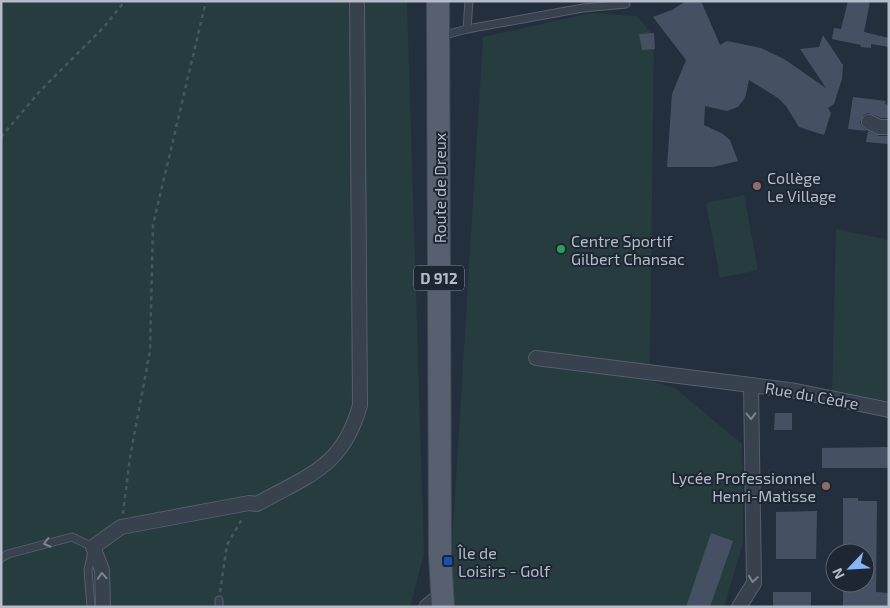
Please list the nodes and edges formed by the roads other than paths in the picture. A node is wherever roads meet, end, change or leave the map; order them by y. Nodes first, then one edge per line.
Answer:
1 (357, 1) edge
2 (438, 1) edge
3 (468, 1) edge
4 (626, 4) dead end
5 (467, 29) junction
6 (438, 37) junction
7 (869, 122) dead end
8 (889, 127) edge
9 (536, 358) dead end
10 (751, 385) junction
11 (889, 410) edge
12 (93, 547) junction
13 (1, 558) edge
14 (434, 605) edge
15 (91, 607) edge
16 (103, 607) edge
17 (739, 607) edge

1 - 12 street
2 - 6 main road, Route de Dreux / D 912
3 - 5 lane
4 - 5 lane
5 - 6 lane
6 - 14 main road, Route de Dreux / D 912
7 - 8 street
9 - 10 street
10 - 11 street, Rue du Cèdre
10 -> 17 street, Rue du Cèdre
12 -> 13 lane
12 - 15 lane
16 -> 12 street

